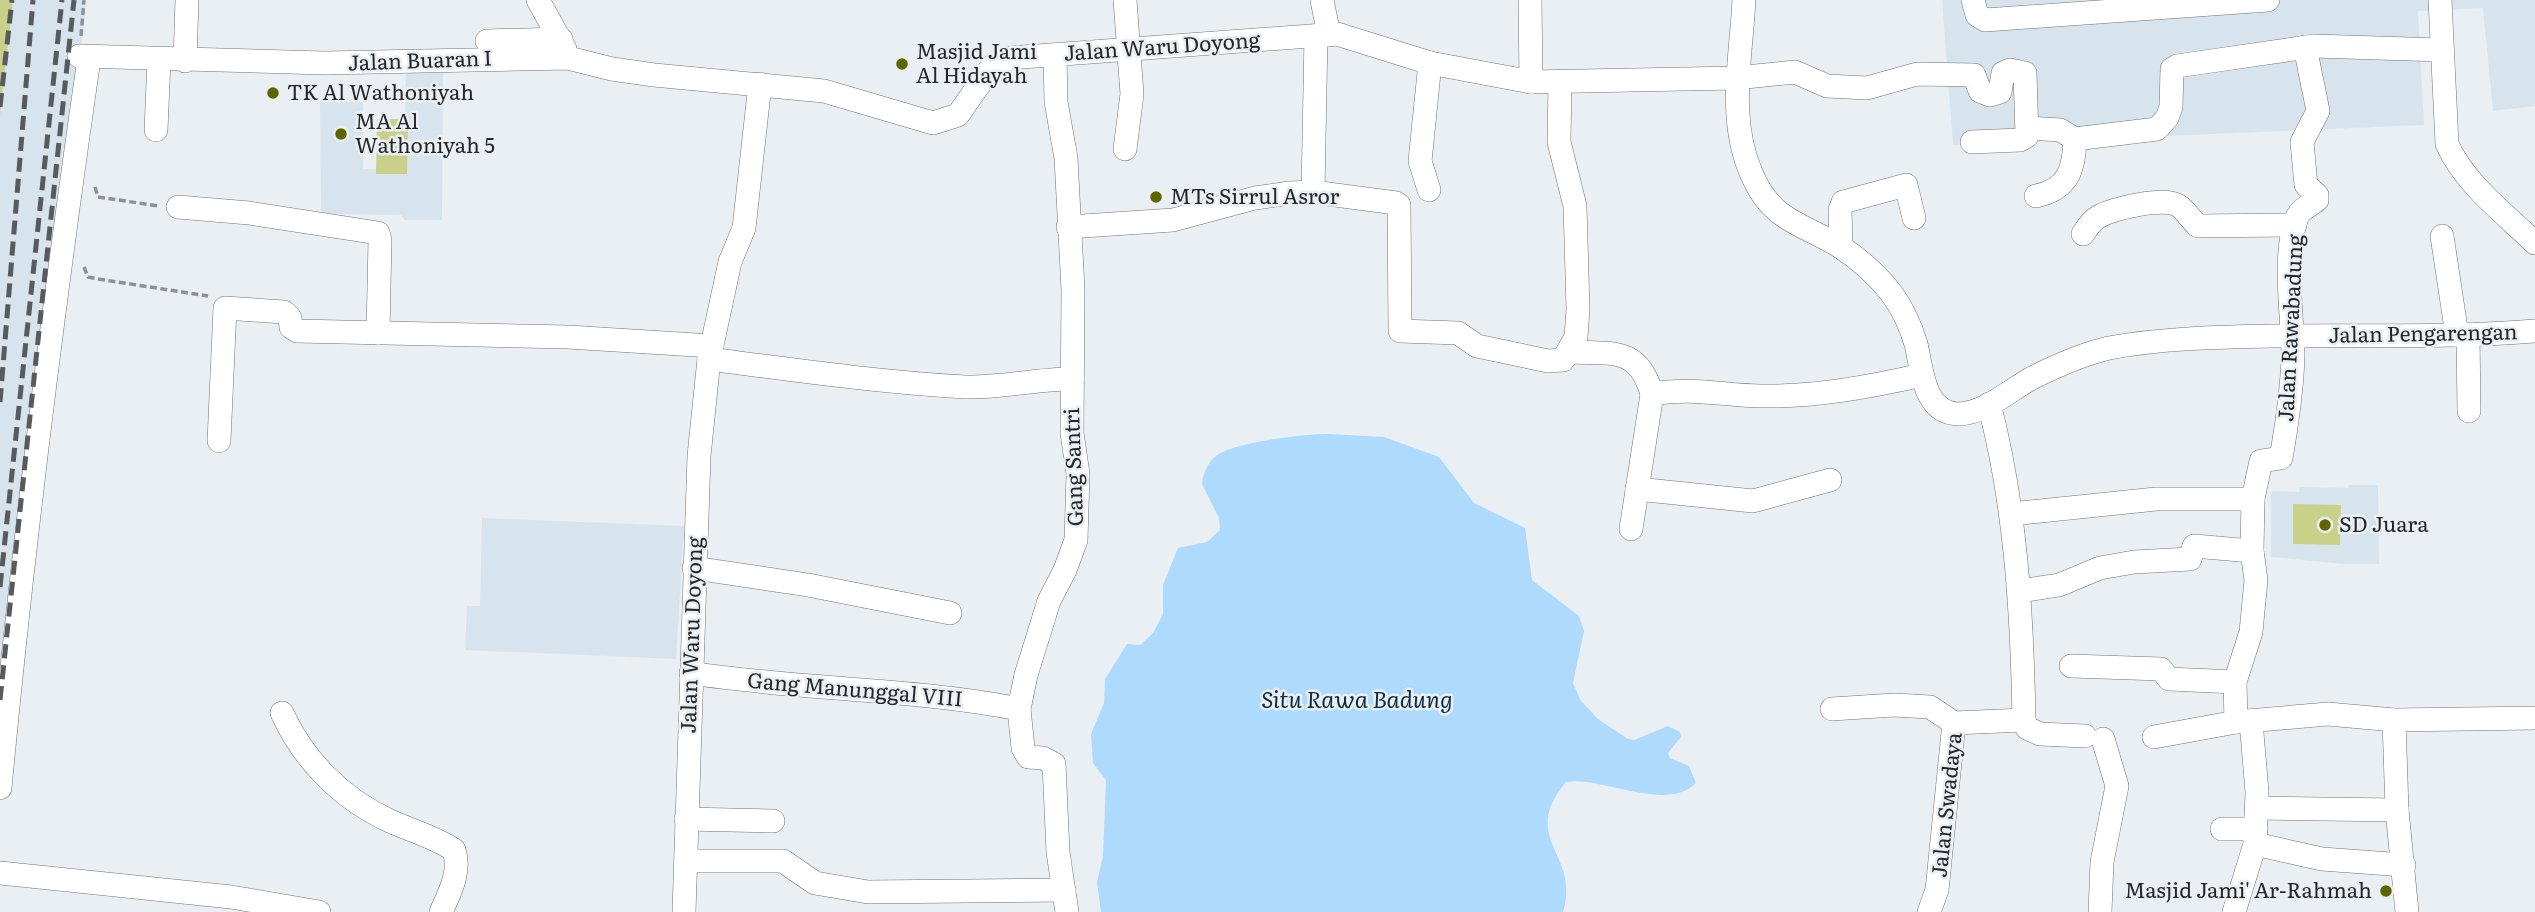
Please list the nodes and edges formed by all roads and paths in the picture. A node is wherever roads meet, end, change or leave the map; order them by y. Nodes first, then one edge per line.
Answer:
1 (84, 0) edge
2 (187, 0) edge
3 (1125, 0) edge
4 (1322, 0) edge
5 (1339, 0) edge
6 (1530, 0) edge
7 (1744, 0) edge
8 (1973, 0) edge
9 (2268, 0) edge
10 (2440, 0) edge
11 (547, 3) edge
12 (1327, 35) junction
13 (487, 41) dead end
14 (2305, 47) junction
15 (565, 48) junction
16 (1130, 49) junction
17 (2442, 50) junction
18 (1055, 55) junction
19 (84, 58) junction
20 (159, 60) junction
21 (184, 61) junction
22 (1430, 63) junction
23 (1737, 78) junction
24 (1531, 82) junction
25 (1560, 83) junction
26 (760, 84) junction
27 (2029, 128) junction
28 (156, 130) dead end
29 (2075, 139) junction
30 (1972, 142) dead end
31 (1125, 149) dead end
32 (96, 176) dead end
33 (1429, 190) dead end
34 (1313, 192) junction
35 (2036, 196) dead end
36 (178, 207) joint
37 (1914, 218) dead end
38 (2295, 225) junction
39 (1068, 227) junction
40 (2083, 233) dead end
41 (2442, 236) dead end
42 (2535, 243) edge
43 (1841, 247) junction
44 (85, 258) dead end
45 (225, 308) junction
46 (2535, 331) edge
47 (377, 333) junction
48 (2462, 335) junction
49 (2290, 336) junction
50 (711, 352) junction
51 (1570, 352) junction
52 (1922, 376) junction
53 (1072, 379) junction
54 (1652, 394) junction
55 (1989, 404) junction
56 (2469, 411) dead end
57 (219, 441) dead end
58 (1830, 480) dead end
59 (1637, 489) junction
60 (2253, 499) junction
61 (2011, 514) junction
62 (1631, 529) dead end
63 (2252, 551) junction
64 (694, 568) junction
65 (2020, 591) junction
66 (950, 613) dead end
67 (2070, 666) dead end
68 (691, 673) junction
69 (2235, 682) junction
70 (1019, 709) junction
71 (1832, 709) dead end
72 (282, 713) dead end
73 (2535, 718) edge
74 (2024, 720) junction
75 (2394, 720) junction
76 (2244, 721) junction
77 (1954, 723) junction
78 (2154, 737) dead end
79 (0, 788) edge
80 (2398, 810) junction
81 (686, 819) junction
82 (773, 821) dead end
83 (2256, 827) junction
84 (2221, 829) dead end
85 (686, 861) junction
86 (2404, 865) junction
87 (0, 873) edge
88 (1066, 901) edge
89 (869, 902) edge
90 (313, 911) edge
91 (440, 912) edge
92 (684, 912) edge
93 (1929, 912) edge
94 (2100, 912) edge
95 (2234, 912) edge
96 (2407, 912) edge

1 - 19 path
2 - 21 street
3 - 16 street
4 - 12 street
5 - 12 street
6 - 24 street
7 - 23 street, Jalan Pengarengan
8 - 9 street
10 - 17 street
11 - 15 street
12 - 16 street, Jalan Waru Doyong
12 - 22 street, Jalan Waru Doyong
12 - 34 street
13 - 15 street
14 - 17 street
14 - 29 street
14 - 38 street, Jalan Rawabadung
15 - 21 street, Jalan Buaran I
15 - 26 street, Jalan Buaran I
16 - 18 street, Jalan Waru Doyong
16 - 31 street
17 - 42 street
18 - 26 street, Jalan Waru Doyong
18 - 39 street, Gang Santri
19 - 20 street, Jalan Buaran I
19 - 79 street
20 - 21 street, Jalan Buaran I
20 - 28 street
22 - 24 street, Jalan Waru Doyong
22 - 33 street
23 - 25 street, Jalan Waru Doyong
23 - 27 street, Jalan Waru Doyong
23 - 43 street, Jalan Pengarengan
24 - 25 street, Jalan Waru Doyong
25 - 51 street
26 - 50 street, Jalan Waru Doyong
27 - 29 street
27 - 30 street
29 - 35 street
32 - 36 path
34 - 39 street
34 - 51 street
36 - 47 street
37 - 43 street
38 - 40 street
38 - 49 street, Jalan Rawabadung
39 - 53 street, Gang Santri
41 - 48 street
43 - 52 street, Jalan Pengarengan
44 - 45 path
45 - 47 street
45 - 57 street
46 - 48 street, Jalan Pengarengan
47 - 50 street
48 - 49 street, Jalan Pengarengan
48 - 56 street
49 - 55 street, Jalan Pengarengan
49 - 60 street, Jalan Rawabadung
50 - 53 street
50 - 64 street, Jalan Waru Doyong
51 - 54 street
52 - 54 street
52 - 55 street, Jalan Pengarengan
53 - 70 street, Gang Santri
54 - 59 street
55 - 61 street
58 - 59 street
59 - 62 street
60 - 61 street
60 - 63 street, Jalan Rawabadung
61 - 65 street
63 - 65 street
63 - 69 street, Jalan Rawabadung
64 - 66 street
64 - 68 street, Jalan Waru Doyong
65 - 74 street
67 - 69 street
68 - 70 street, Gang Manunggal VIII
68 - 81 street, Jalan Waru Doyong
69 - 76 street, Jalan Rawabadung
70 - 88 street, Gang Santri
71 - 77 street
72 - 91 street
73 - 75 street
74 - 77 street, Jalan Swadaya
74 - 94 street
75 - 76 street
75 - 80 street
76 - 78 street
76 - 83 street, Jalan Rawabadung
77 - 93 street, Jalan Swadaya
80 - 83 street
80 - 86 street
81 - 82 street
81 - 85 street, Jalan Waru Doyong
83 - 84 street
83 - 86 street
83 - 95 street
85 - 89 street
85 - 92 street, Jalan Waru Doyong
86 - 96 street
87 - 90 street
88 - 89 street

